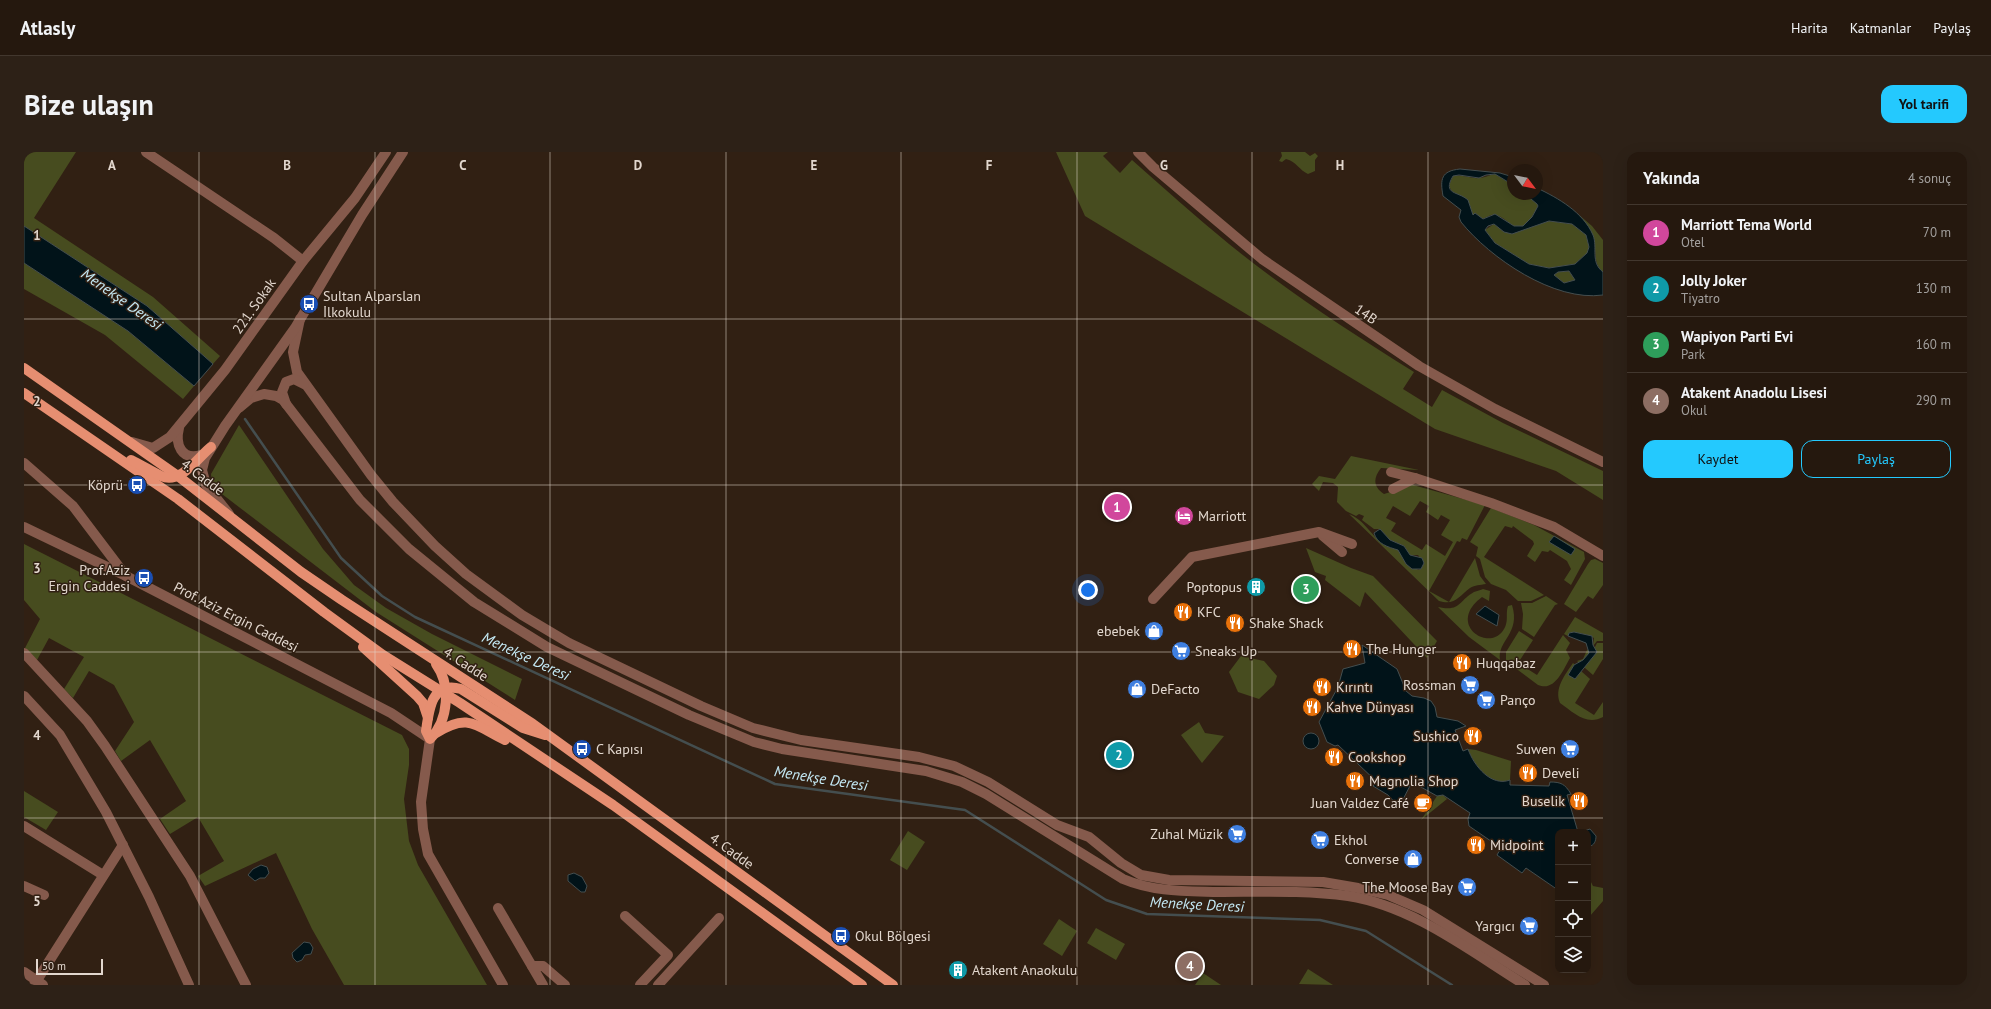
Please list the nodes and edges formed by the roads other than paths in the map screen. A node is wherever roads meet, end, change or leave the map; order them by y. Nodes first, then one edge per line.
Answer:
1 (146, 152) edge
2 (386, 152) edge
3 (403, 152) edge
4 (1138, 152) edge
5 (303, 261) junction
6 (300, 320) junction
7 (24, 368) edge
8 (305, 385) junction
9 (24, 393) edge
10 (286, 404) junction
11 (239, 408) junction
12 (179, 426) junction
13 (127, 440) junction
14 (211, 446) junction
15 (107, 450) junction
16 (201, 455) junction
17 (1603, 462) edge
18 (24, 463) edge
19 (1391, 472) dead end
20 (178, 476) junction
21 (1415, 478) junction
22 (1392, 489) dead end
23 (229, 514) junction
24 (24, 527) edge
25 (1319, 532) junction
26 (1352, 544) dead end
27 (1342, 552) dead end
28 (1603, 556) edge
29 (126, 576) junction
30 (1153, 599) dead end
31 (334, 620) junction
32 (24, 653) edge
33 (432, 659) junction
34 (444, 691) junction
35 (24, 696) edge
36 (428, 718) junction
37 (433, 736) junction
38 (550, 736) junction
39 (532, 750) junction
40 (24, 826) edge
41 (1074, 831) junction
42 (123, 845) junction
43 (1101, 846) junction
44 (1075, 849) junction
45 (1088, 858) junction
46 (103, 875) junction
47 (24, 886) edge
48 (44, 896) dead end
49 (498, 908) dead end
50 (625, 916) dead end
51 (719, 918) dead end
52 (532, 966) junction
53 (24, 972) edge
54 (38, 984) edge
55 (189, 985) edge
56 (246, 985) edge
57 (503, 985) edge
58 (543, 985) edge
59 (565, 985) edge
60 (640, 985) edge
61 (658, 985) edge
62 (862, 985) edge
63 (893, 985) edge
64 (1525, 985) edge
65 (1544, 985) edge

1 - 5 street
2 - 5 street, 221. Sokak
3 - 6 street
4 - 17 street, 14B
5 - 12 street, 221. Sokak
6 - 8 street
6 - 11 street
7 - 13 main road, 4. Cadde
8 - 10 street
8 - 41 street
9 - 15 main road
10 - 11 street
10 - 44 street
11 - 14 street
12 - 13 street, 221. Sokak
12 - 16 street
13 - 20 main road, 4. Cadde
14 - 16 main road
14 - 23 street
15 - 20 main road
15 - 31 main road
16 - 20 main road
18 - 29 street
19 - 21 street
20 - 23 main road, 4. Cadde
21 - 22 street
21 - 28 street
23 - 33 main road, 4. Cadde
24 - 29 street, Prof. Aziz Ergin Caddesi
25 - 26 street
25 - 27 street
25 - 30 street
29 - 37 street, Prof. Aziz Ergin Caddesi
31 - 34 main road
31 - 36 main road
32 - 56 street
33 - 34 main road
33 - 38 main road, 4. Cadde
34 - 36 main road
34 - 37 main road
34 - 38 main road
34 - 39 main road
35 - 42 street
36 - 37 main road
37 - 39 main road
37 - 57 street
38 - 63 main road, 4. Cadde
39 - 62 main road
40 - 46 street
41 - 43 street
41 - 44 street
42 - 46 street
42 - 55 street
43 - 45 street
43 - 65 street
44 - 45 street
45 - 64 street
46 - 54 street
47 - 48 street
49 - 52 street
50 - 60 street
51 - 61 street
52 - 58 street
52 - 59 street
53 - 54 street

